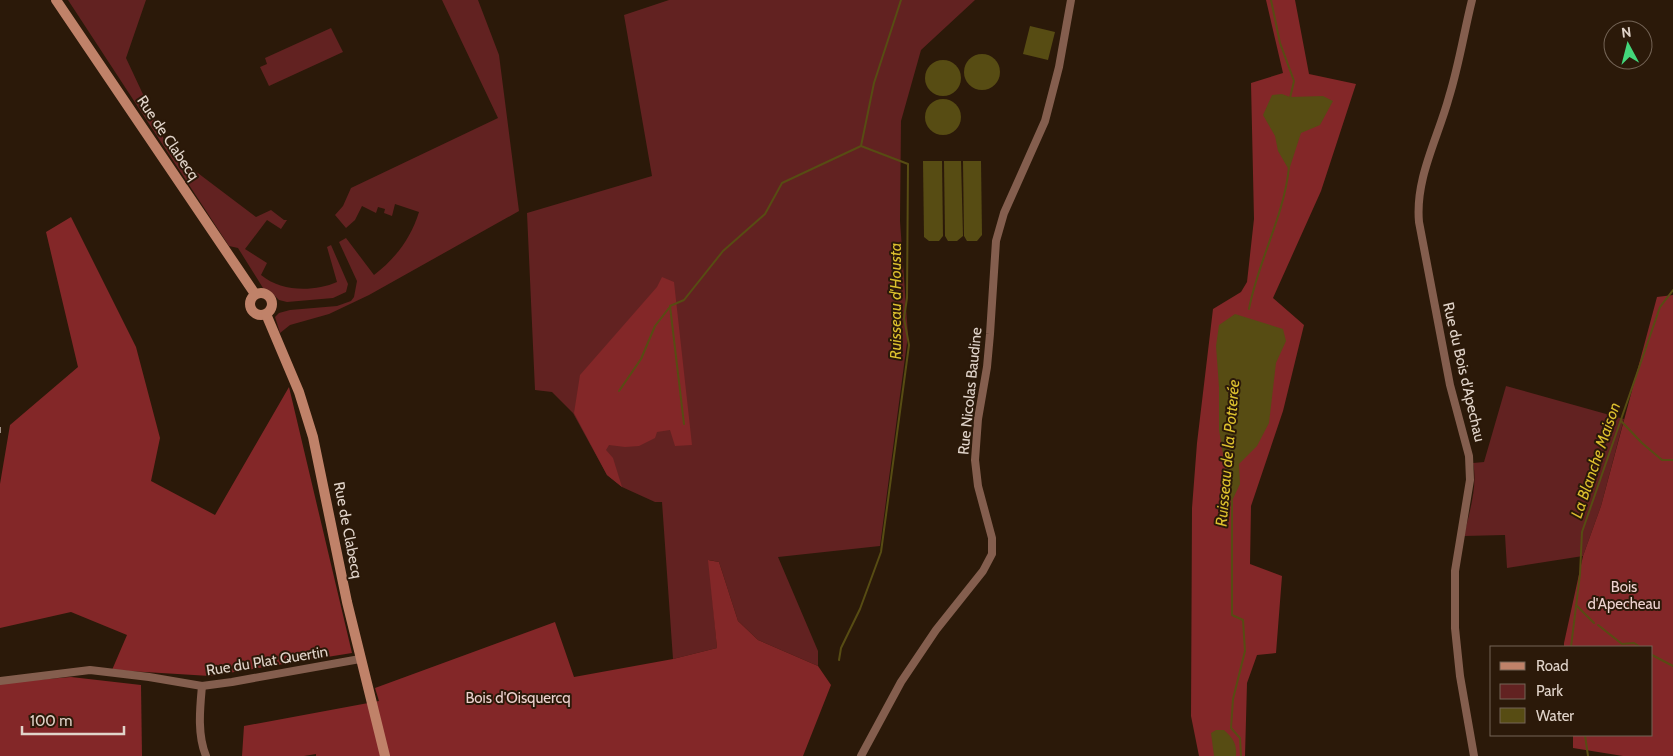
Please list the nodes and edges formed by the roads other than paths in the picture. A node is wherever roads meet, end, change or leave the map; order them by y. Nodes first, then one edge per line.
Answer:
1 (56, 0) edge
2 (1071, 0) edge
3 (1472, 0) edge
4 (255, 294) junction
5 (266, 314) junction
6 (360, 659) junction
7 (0, 681) edge
8 (202, 686) junction
9 (206, 756) edge
10 (385, 756) edge
11 (862, 756) edge
12 (1474, 756) edge

1 - 4 street, Rue de Clabecq
2 - 11 street, Rue Nicolas Baudine
3 - 12 street, Rue du Bois d'Apechau
4 - 5 street, Rue de Clabecq
4 - 5 street, Rue de Clabecq
5 - 6 street, Rue de Clabecq
6 - 8 street, Rue du Plat Quertin
6 - 10 street, Rue de Clabecq
7 - 8 street, Rue du Plat Quertin
8 - 9 street

